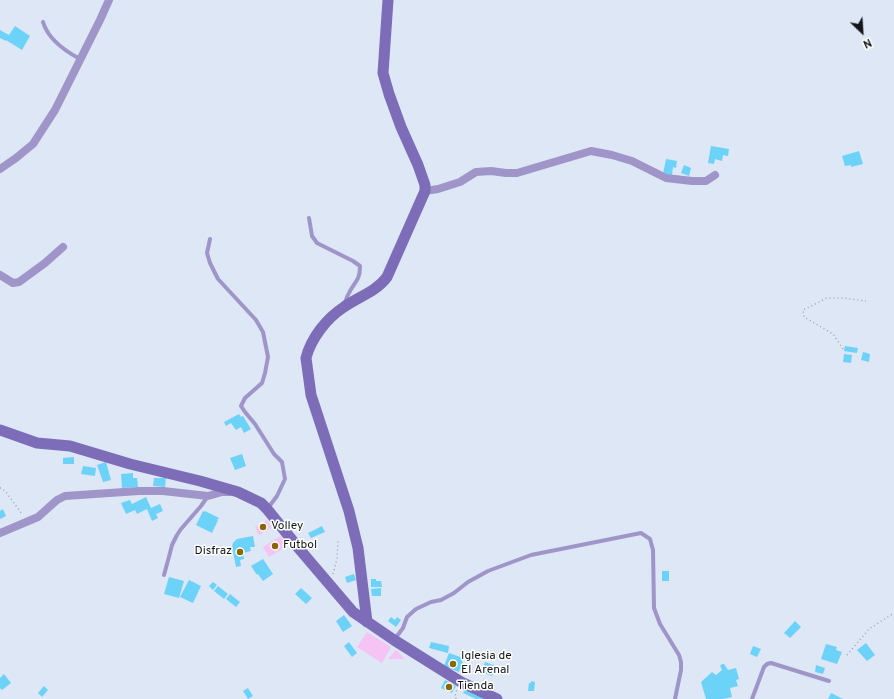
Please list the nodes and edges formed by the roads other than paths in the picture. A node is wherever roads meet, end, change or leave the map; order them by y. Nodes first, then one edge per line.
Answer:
1 (109, 0) edge
2 (388, 0) edge
3 (43, 22) dead end
4 (80, 59) junction
5 (0, 169) edge
6 (715, 175) dead end
7 (425, 191) junction
8 (309, 218) dead end
9 (210, 239) dead end
10 (63, 247) dead end
11 (0, 275) edge
12 (344, 307) junction
13 (0, 430) edge
14 (238, 492) junction
15 (208, 496) junction
16 (268, 509) junction
17 (0, 533) edge
18 (164, 575) dead end
19 (367, 622) junction
20 (394, 640) junction
21 (829, 681) dead end
22 (497, 699) edge
23 (674, 699) edge
24 (752, 699) edge

1 - 4 street
2 - 7 street
3 - 4 lane
4 - 5 street
6 - 7 street
7 - 12 street
8 - 12 lane
9 - 16 lane
10 - 11 street
12 - 19 street
13 - 14 street
14 - 15 street
14 - 16 street
15 - 17 street
15 - 18 lane
16 - 19 street
19 - 20 street
20 - 22 street
20 - 23 lane
21 - 24 lane

